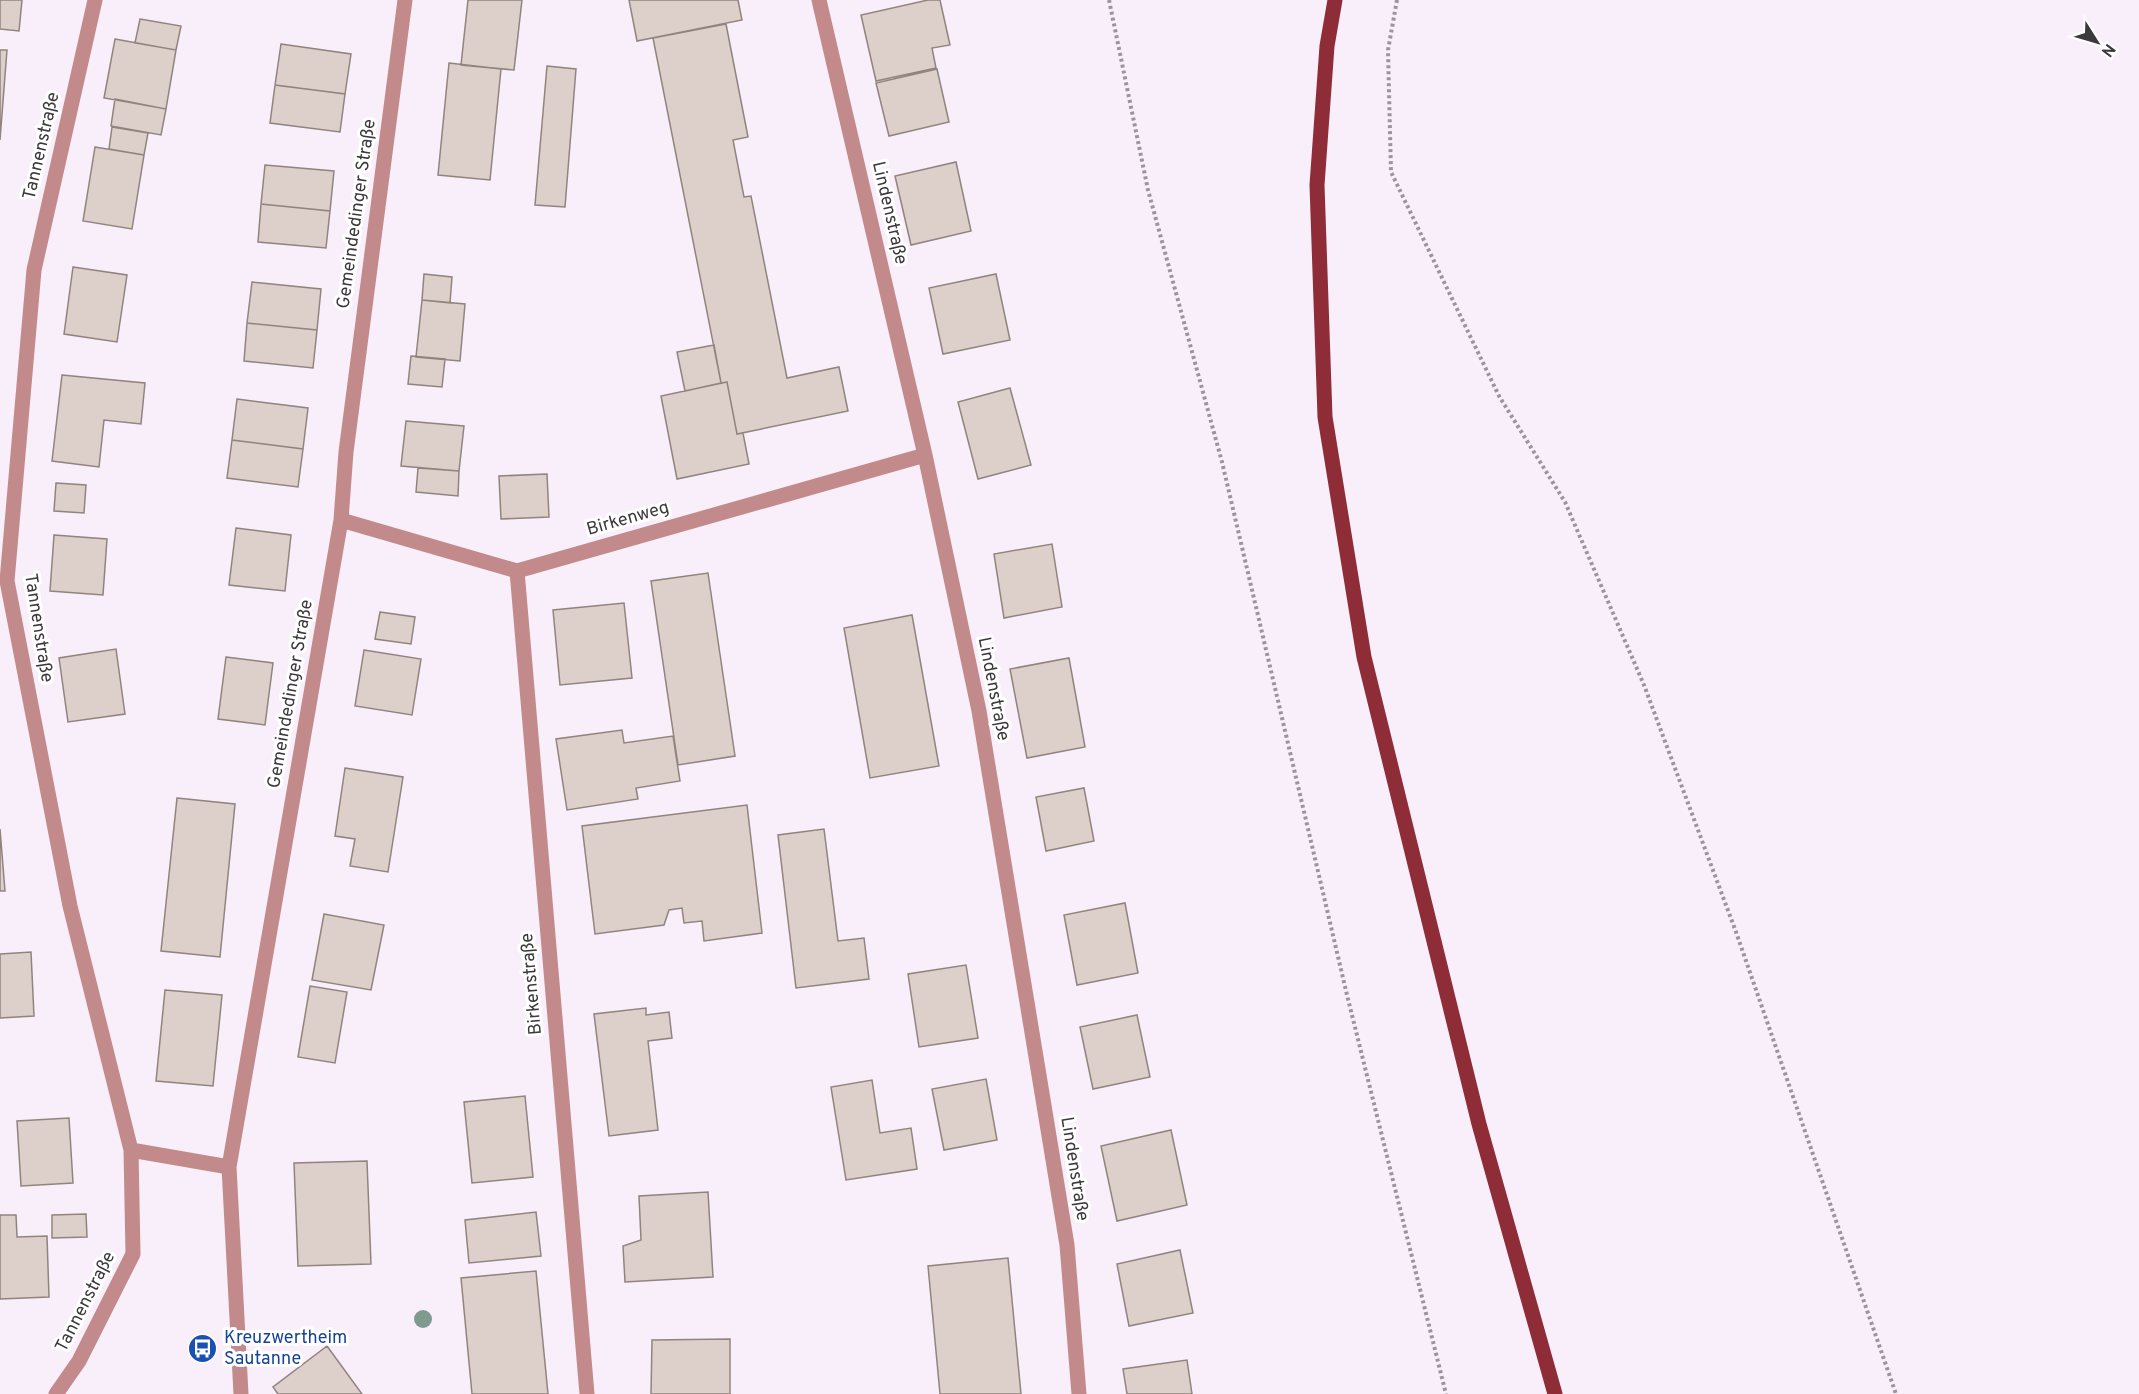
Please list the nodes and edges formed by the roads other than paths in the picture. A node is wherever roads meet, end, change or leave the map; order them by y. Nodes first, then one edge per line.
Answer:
1 (95, 0) edge
2 (405, 0) edge
3 (819, 0) edge
4 (1335, 0) edge
5 (925, 455) junction
6 (341, 520) junction
7 (517, 571) junction
8 (131, 1150) junction
9 (229, 1167) junction
10 (56, 1394) edge
11 (240, 1394) edge
12 (586, 1394) edge
13 (1080, 1394) edge
14 (1555, 1394) edge

1 - 8 street, Tannenstraße
2 - 6 street, Gemeindedinger Straße
3 - 5 street, Lindenstraße
4 - 14 main road
5 - 7 street, Birkenweg
5 - 13 street, Lindenstraße
6 - 7 street
6 - 9 street, Gemeindedinger Straße
7 - 12 street, Birkenstraße
8 - 9 street
8 - 10 street, Tannenstraße
9 - 11 street, Gemeindedinger Straße

